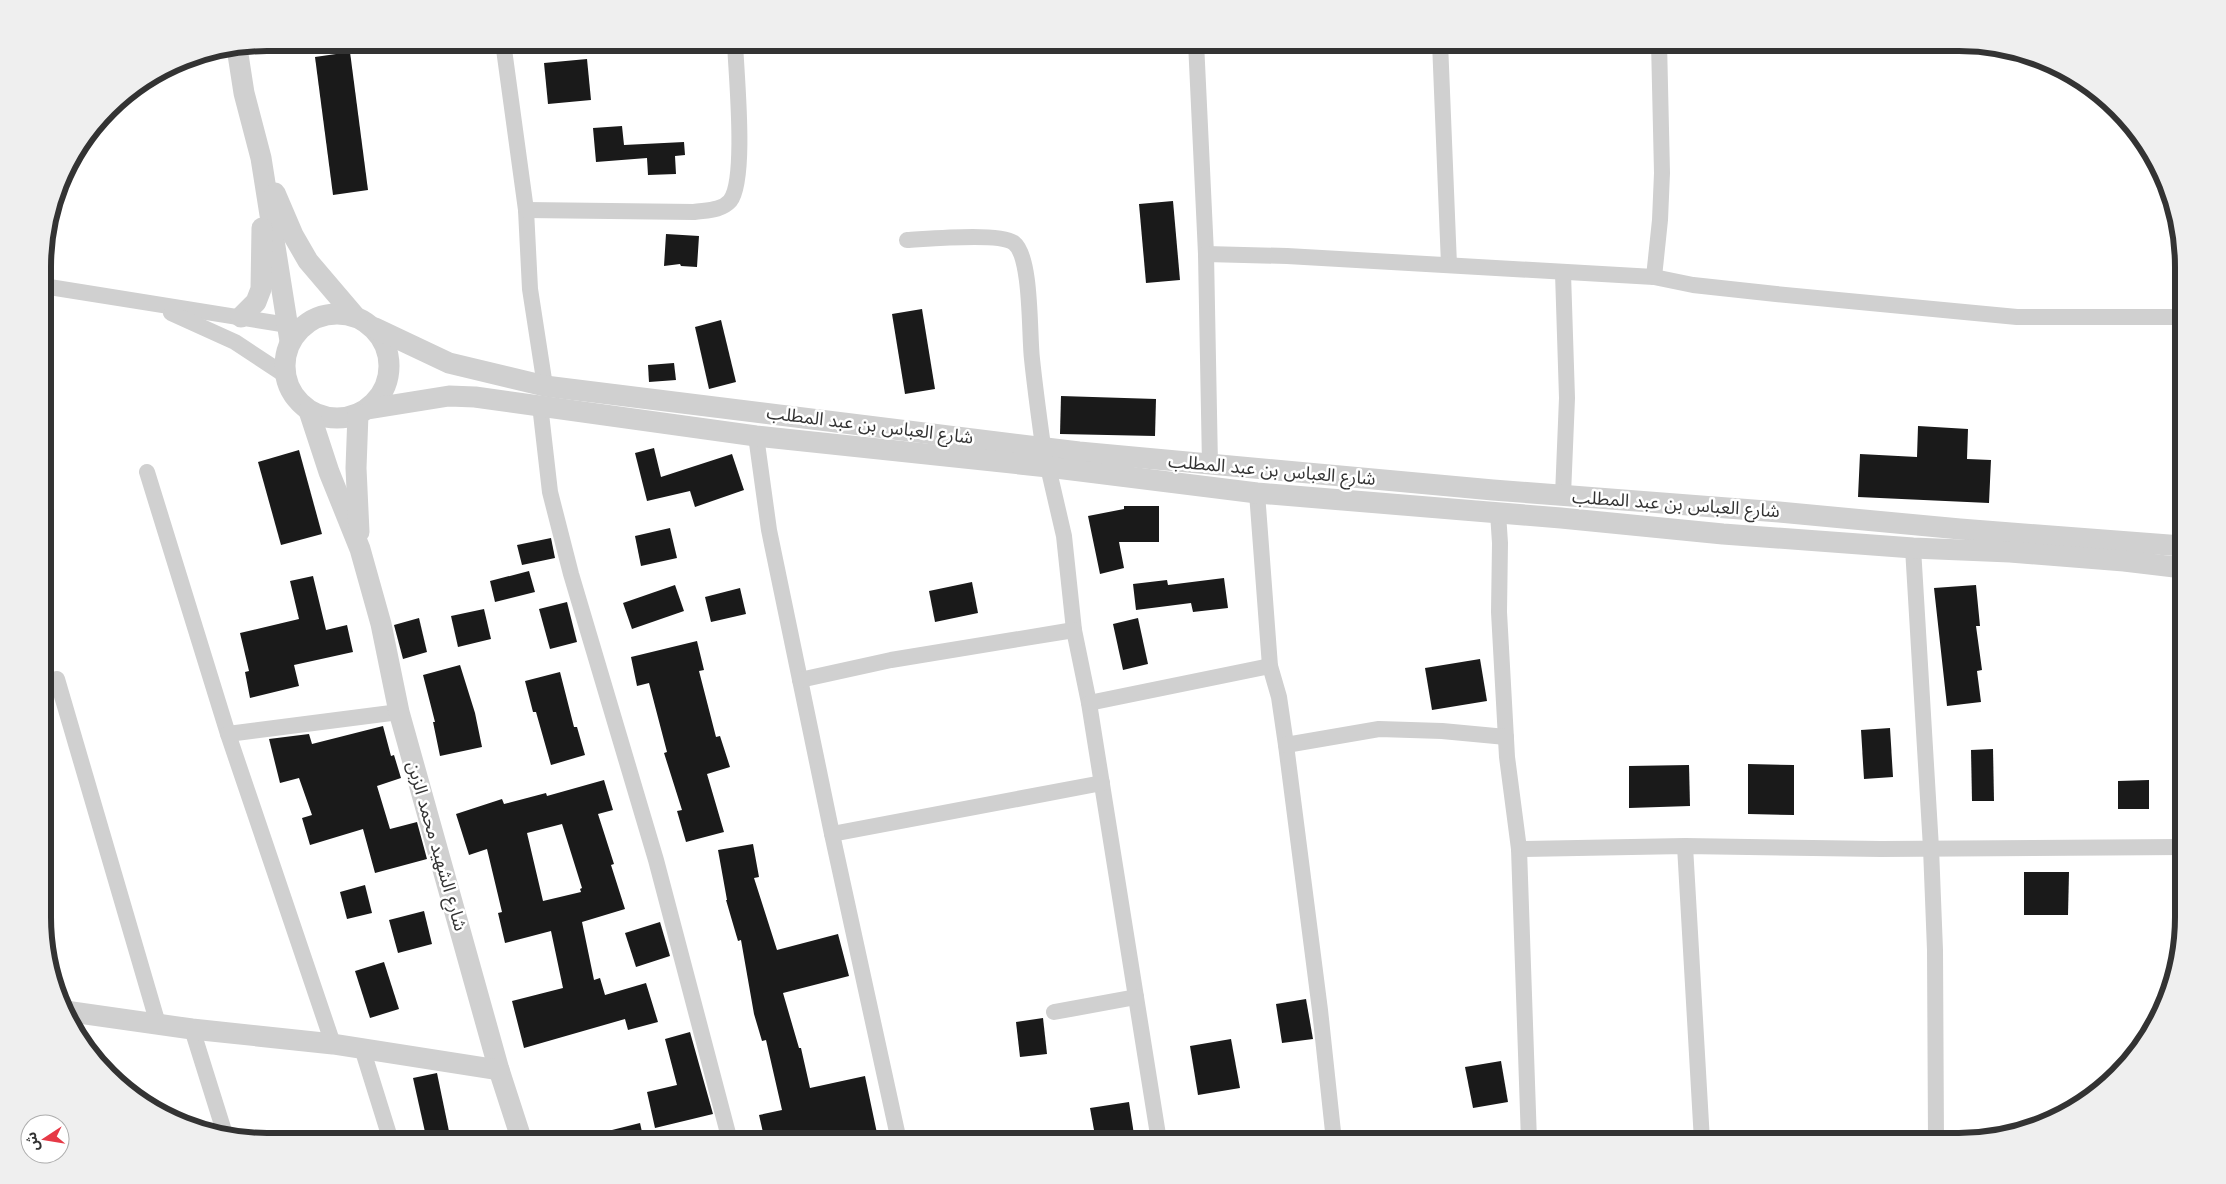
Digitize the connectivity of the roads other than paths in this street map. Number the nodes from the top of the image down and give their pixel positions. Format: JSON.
{"nodes":[{"id":1,"x":505,"y":51,"type":"edge"},
{"id":2,"x":735,"y":51,"type":"edge"},
{"id":3,"x":1196,"y":51,"type":"edge"},
{"id":4,"x":1440,"y":51,"type":"edge"},
{"id":5,"x":1659,"y":51,"type":"edge"},
{"id":6,"x":238,"y":53,"type":"edge"},
{"id":7,"x":261,"y":158,"type":"junction"},
{"id":8,"x":526,"y":210,"type":"junction"},
{"id":9,"x":907,"y":240,"type":"dead end"},
{"id":10,"x":1206,"y":254,"type":"junction"},
{"id":11,"x":1449,"y":265,"type":"junction"},
{"id":12,"x":1563,"y":273,"type":"junction"},
{"id":13,"x":1654,"y":278,"type":"junction"},
{"id":14,"x":51,"y":287,"type":"edge"},
{"id":15,"x":146,"y":302,"type":"junction"},
{"id":16,"x":354,"y":316,"type":"junction"},
{"id":17,"x":241,"y":317,"type":"junction"},
{"id":18,"x":2175,"y":318,"type":"edge"},
{"id":19,"x":374,"y":328,"type":"junction"},
{"id":20,"x":293,"y":331,"type":"junction"},
{"id":21,"x":285,"y":375,"type":"junction"},
{"id":22,"x":542,"y":396,"type":"junction"},
{"id":23,"x":309,"y":411,"type":"junction"},
{"id":24,"x":363,"y":412,"type":"junction"},
{"id":25,"x":756,"y":436,"type":"junction"},
{"id":26,"x":1043,"y":446,"type":"junction"},
{"id":27,"x":1210,"y":465,"type":"junction"},
{"id":28,"x":1048,"y":467,"type":"junction"},
{"id":29,"x":147,"y":472,"type":"dead end"},
{"id":30,"x":1257,"y":493,"type":"junction"},
{"id":31,"x":1563,"y":495,"type":"junction"},
{"id":32,"x":1498,"y":513,"type":"junction"},
{"id":33,"x":2175,"y":545,"type":"edge"},
{"id":34,"x":1913,"y":548,"type":"junction"},
{"id":35,"x":360,"y":550,"type":"junction"},
{"id":36,"x":2175,"y":567,"type":"edge"},
{"id":37,"x":1074,"y":630,"type":"junction"},
{"id":38,"x":1270,"y":666,"type":"junction"},
{"id":39,"x":58,"y":679,"type":"dead end"},
{"id":40,"x":800,"y":680,"type":"junction"},
{"id":41,"x":1089,"y":703,"type":"junction"},
{"id":42,"x":399,"y":712,"type":"junction"},
{"id":43,"x":228,"y":734,"type":"junction"},
{"id":44,"x":1506,"y":737,"type":"junction"},
{"id":45,"x":1286,"y":745,"type":"junction"},
{"id":46,"x":1102,"y":783,"type":"junction"},
{"id":47,"x":832,"y":834,"type":"junction"},
{"id":48,"x":1685,"y":846,"type":"junction"},
{"id":49,"x":2175,"y":847,"type":"edge"},
{"id":50,"x":1931,"y":848,"type":"junction"},
{"id":51,"x":1519,"y":849,"type":"junction"},
{"id":52,"x":1136,"y":997,"type":"junction"},
{"id":53,"x":74,"y":1012,"type":"edge"},
{"id":54,"x":1054,"y":1012,"type":"dead end"},
{"id":55,"x":158,"y":1024,"type":"junction"},
{"id":56,"x":192,"y":1029,"type":"junction"},
{"id":57,"x":333,"y":1044,"type":"junction"},
{"id":58,"x":362,"y":1048,"type":"junction"},
{"id":59,"x":499,"y":1070,"type":"junction"},
{"id":60,"x":223,"y":1128,"type":"edge"},
{"id":61,"x":388,"y":1133,"type":"edge"},
{"id":62,"x":519,"y":1133,"type":"edge"},
{"id":63,"x":728,"y":1133,"type":"edge"},
{"id":64,"x":897,"y":1133,"type":"edge"},
{"id":65,"x":1158,"y":1133,"type":"edge"},
{"id":66,"x":1333,"y":1133,"type":"edge"},
{"id":67,"x":1529,"y":1133,"type":"edge"},
{"id":68,"x":1702,"y":1133,"type":"edge"},
{"id":69,"x":1936,"y":1133,"type":"edge"}],
"edges":[{"from":1,"to":8,"type":"street"},
{"from":2,"to":8,"type":"street"},
{"from":3,"to":10,"type":"street"},
{"from":4,"to":11,"type":"street"},
{"from":5,"to":13,"type":"street"},
{"from":6,"to":7,"type":"street"},
{"from":7,"to":16,"type":"street"},
{"from":7,"to":17,"type":"street"},
{"from":7,"to":20,"type":"street"},
{"from":8,"to":22,"type":"street"},
{"from":9,"to":26,"type":"street"},
{"from":10,"to":11,"type":"street"},
{"from":10,"to":27,"type":"street"},
{"from":11,"to":12,"type":"street"},
{"from":12,"to":13,"type":"street"},
{"from":12,"to":31,"type":"street"},
{"from":13,"to":18,"type":"street"},
{"from":14,"to":15,"type":"street"},
{"from":15,"to":17,"type":"street"},
{"from":15,"to":21,"type":"street"},
{"from":16,"to":19,"type":"street"},
{"from":16,"to":20,"type":"street"},
{"from":17,"to":20,"type":"street"},
{"from":19,"to":22,"type":"street","name":"شارع العباس بن عبد المطلب"},
{"from":19,"to":24,"type":"street"},
{"from":20,"to":21,"type":"street"},
{"from":21,"to":23,"type":"street"},
{"from":22,"to":24,"type":"street","name":"شارع العباس بن عبد المطلب"},
{"from":22,"to":25,"type":"street","name":"شارع العباس بن عبد المطلب"},
{"from":22,"to":26,"type":"street","name":"شارع العباس بن عبد المطلب"},
{"from":22,"to":63,"type":"street"},
{"from":23,"to":24,"type":"street"},
{"from":23,"to":35,"type":"street","name":"شارع الشهيد محمد الزبن"},
{"from":24,"to":35,"type":"street","name":"شارع الشهيد محمد الزبن"},
{"from":25,"to":28,"type":"street","name":"شارع العباس بن عبد المطلب"},
{"from":25,"to":40,"type":"street"},
{"from":26,"to":27,"type":"street","name":"شارع العباس بن عبد المطلب"},
{"from":27,"to":31,"type":"street","name":"شارع العباس بن عبد المطلب"},
{"from":28,"to":30,"type":"street","name":"شارع العباس بن عبد المطلب"},
{"from":28,"to":37,"type":"street"},
{"from":29,"to":43,"type":"street"},
{"from":30,"to":32,"type":"street","name":"شارع العباس بن عبد المطلب"},
{"from":30,"to":38,"type":"street"},
{"from":31,"to":33,"type":"street","name":"شارع العباس بن عبد المطلب"},
{"from":32,"to":34,"type":"street","name":"شارع العباس بن عبد المطلب"},
{"from":32,"to":44,"type":"street"},
{"from":34,"to":36,"type":"street","name":"شارع العباس بن عبد المطلب"},
{"from":34,"to":50,"type":"street"},
{"from":35,"to":42,"type":"street","name":"شارع الشهيد محمد الزبن"},
{"from":37,"to":40,"type":"street"},
{"from":37,"to":41,"type":"street"},
{"from":38,"to":41,"type":"street"},
{"from":38,"to":45,"type":"street"},
{"from":39,"to":55,"type":"street"},
{"from":40,"to":47,"type":"street"},
{"from":41,"to":46,"type":"street"},
{"from":42,"to":43,"type":"street"},
{"from":42,"to":59,"type":"street","name":"شارع الشهيد محمد الزبن"},
{"from":43,"to":57,"type":"street"},
{"from":44,"to":45,"type":"street"},
{"from":44,"to":51,"type":"street"},
{"from":45,"to":66,"type":"street"},
{"from":46,"to":47,"type":"street"},
{"from":46,"to":52,"type":"street"},
{"from":47,"to":64,"type":"street"},
{"from":48,"to":50,"type":"street"},
{"from":48,"to":51,"type":"street"},
{"from":48,"to":68,"type":"street"},
{"from":49,"to":50,"type":"street"},
{"from":50,"to":69,"type":"street"},
{"from":51,"to":67,"type":"street"},
{"from":52,"to":54,"type":"street"},
{"from":52,"to":65,"type":"street"},
{"from":53,"to":55,"type":"street"},
{"from":55,"to":56,"type":"street"},
{"from":56,"to":57,"type":"street"},
{"from":56,"to":60,"type":"street"},
{"from":57,"to":58,"type":"street"},
{"from":58,"to":59,"type":"street"},
{"from":58,"to":61,"type":"street"},
{"from":59,"to":62,"type":"street","name":"شارع الشهيد محمد الزبن"}]}
